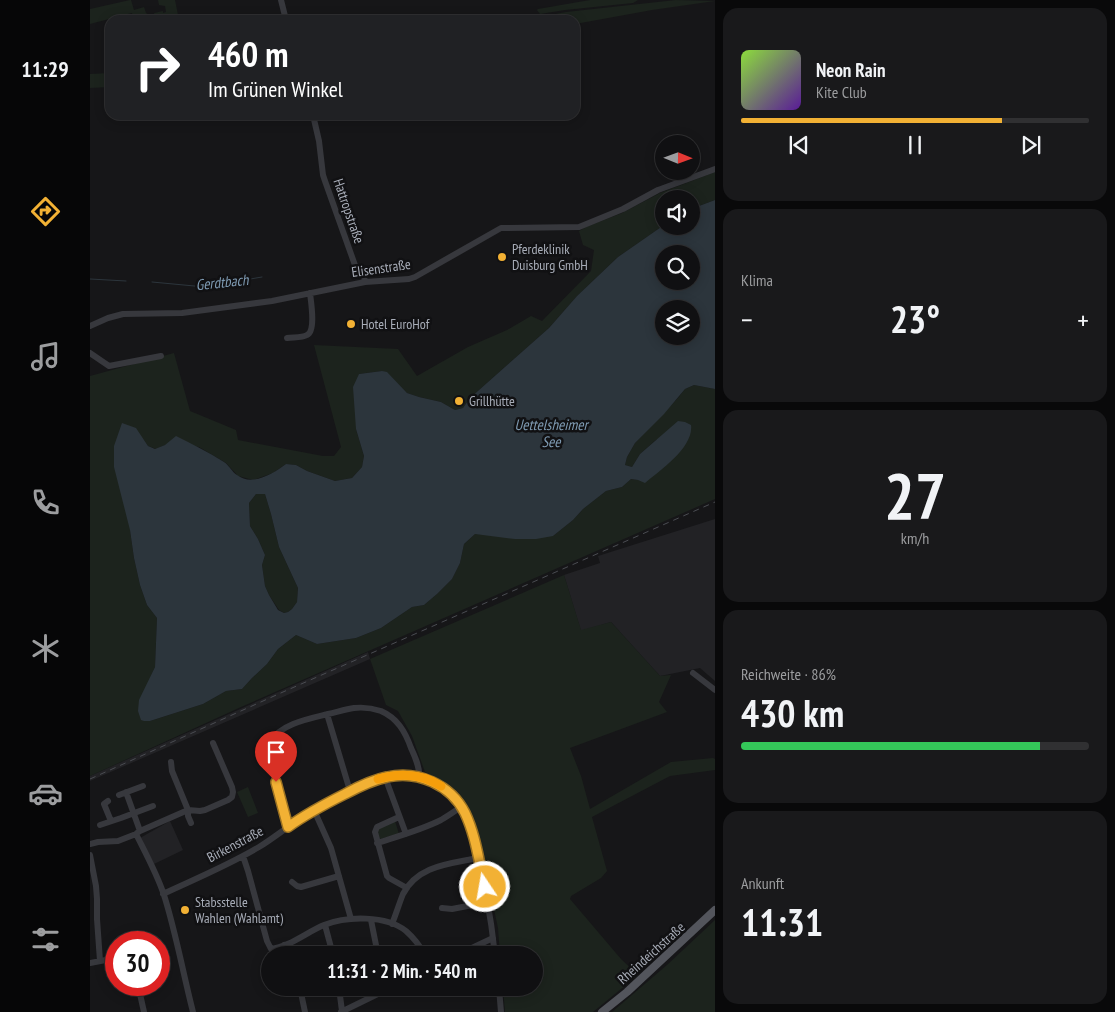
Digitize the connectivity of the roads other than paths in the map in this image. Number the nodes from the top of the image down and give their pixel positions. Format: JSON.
{"nodes":[{"id":1,"x":281,"y":0,"type":"edge"},
{"id":2,"x":285,"y":15,"type":"edge"},
{"id":3,"x":314,"y":120,"type":"edge"},
{"id":4,"x":715,"y":169,"type":"edge"},
{"id":5,"x":365,"y":282,"type":"junction"},
{"id":6,"x":310,"y":293,"type":"junction"},
{"id":7,"x":90,"y":326,"type":"edge"},
{"id":8,"x":287,"y":338,"type":"dead end"},
{"id":9,"x":90,"y":353,"type":"edge"},
{"id":10,"x":161,"y":356,"type":"dead end"},
{"id":11,"x":693,"y":673,"type":"dead end"},
{"id":12,"x":715,"y":690,"type":"edge"},
{"id":13,"x":327,"y":714,"type":"junction"},
{"id":14,"x":213,"y":743,"type":"dead end"},
{"id":15,"x":171,"y":762,"type":"dead end"},
{"id":16,"x":385,"y":777,"type":"junction"},
{"id":17,"x":419,"y":777,"type":"junction"},
{"id":18,"x":143,"y":786,"type":"dead end"},
{"id":19,"x":350,"y":791,"type":"junction"},
{"id":20,"x":126,"y":792,"type":"junction"},
{"id":21,"x":119,"y":795,"type":"dead end"},
{"id":22,"x":108,"y":801,"type":"dead end"},
{"id":23,"x":153,"y":806,"type":"dead end"},
{"id":24,"x":461,"y":807,"type":"junction"},
{"id":25,"x":188,"y":810,"type":"junction"},
{"id":26,"x":314,"y":810,"type":"junction"},
{"id":27,"x":133,"y":814,"type":"junction"},
{"id":28,"x":399,"y":817,"type":"junction"},
{"id":29,"x":112,"y":821,"type":"junction"},
{"id":30,"x":191,"y":823,"type":"dead end"},
{"id":31,"x":100,"y":825,"type":"dead end"},
{"id":32,"x":288,"y":827,"type":"junction"},
{"id":33,"x":138,"y":833,"type":"junction"},
{"id":34,"x":406,"y":834,"type":"junction"},
{"id":35,"x":377,"y":843,"type":"junction"},
{"id":36,"x":90,"y":844,"type":"edge"},
{"id":37,"x":90,"y":855,"type":"edge"},
{"id":38,"x":243,"y":856,"type":"junction"},
{"id":39,"x":478,"y":858,"type":"junction"},
{"id":40,"x":339,"y":876,"type":"junction"},
{"id":41,"x":292,"y":882,"type":"dead end"},
{"id":42,"x":407,"y":888,"type":"junction"},
{"id":43,"x":163,"y":894,"type":"junction"},
{"id":44,"x":488,"y":902,"type":"junction"},
{"id":45,"x":442,"y":908,"type":"dead end"},
{"id":46,"x":715,"y":910,"type":"edge"},
{"id":47,"x":351,"y":919,"type":"junction"},
{"id":48,"x":371,"y":920,"type":"junction"},
{"id":49,"x":392,"y":924,"type":"junction"},
{"id":50,"x":325,"y":925,"type":"junction"},
{"id":51,"x":493,"y":938,"type":"junction"},
{"id":52,"x":284,"y":945,"type":"joint"},
{"id":53,"x":330,"y":946,"type":"edge"},
{"id":54,"x":376,"y":946,"type":"edge"},
{"id":55,"x":419,"y":946,"type":"edge"},
{"id":56,"x":476,"y":946,"type":"edge"},
{"id":57,"x":494,"y":946,"type":"edge"},
{"id":58,"x":105,"y":961,"type":"edge"},
{"id":59,"x":100,"y":962,"type":"junction"},
{"id":60,"x":90,"y":963,"type":"edge"},
{"id":61,"x":140,"y":996,"type":"edge"},
{"id":62,"x":302,"y":996,"type":"edge"},
{"id":63,"x":340,"y":996,"type":"edge"},
{"id":64,"x":374,"y":996,"type":"edge"},
{"id":65,"x":500,"y":996,"type":"edge"},
{"id":66,"x":144,"y":1012,"type":"edge"},
{"id":67,"x":193,"y":1012,"type":"edge"},
{"id":68,"x":305,"y":1012,"type":"edge"},
{"id":69,"x":342,"y":1012,"type":"edge"},
{"id":70,"x":501,"y":1012,"type":"edge"},
{"id":71,"x":602,"y":1012,"type":"edge"}],
"edges":[{"from":1,"to":2,"type":"street"},
{"from":3,"to":5,"type":"street","name":"Hattropstraße"},
{"from":4,"to":5,"type":"street","name":"Elisenstraße"},
{"from":5,"to":6,"type":"street","name":"Elisenstraße"},
{"from":6,"to":7,"type":"street","name":"Elisenstraße"},
{"from":6,"to":8,"type":"street"},
{"from":9,"to":10,"type":"street"},
{"from":11,"to":12,"type":"street"},
{"from":13,"to":17,"type":"street"},
{"from":13,"to":19,"type":"street"},
{"from":13,"to":32,"type":"street"},
{"from":14,"to":25,"type":"street"},
{"from":15,"to":25,"type":"street"},
{"from":16,"to":17,"type":"street","name":"Birkenstraße"},
{"from":16,"to":19,"type":"street","name":"Birkenstraße"},
{"from":16,"to":28,"type":"street"},
{"from":17,"to":24,"type":"street","name":"Birkenstraße"},
{"from":18,"to":20,"type":"street"},
{"from":19,"to":26,"type":"street","name":"Birkenstraße"},
{"from":20,"to":21,"type":"street"},
{"from":20,"to":27,"type":"street"},
{"from":22,"to":29,"type":"street"},
{"from":23,"to":27,"type":"street"},
{"from":24,"to":34,"type":"street"},
{"from":24,"to":39,"type":"street","name":"Birkenstraße"},
{"from":25,"to":30,"type":"street"},
{"from":25,"to":33,"type":"street"},
{"from":26,"to":32,"type":"street","name":"Birkenstraße"},
{"from":26,"to":40,"type":"street"},
{"from":27,"to":29,"type":"street"},
{"from":27,"to":33,"type":"street"},
{"from":28,"to":34,"type":"street"},
{"from":28,"to":35,"type":"street"},
{"from":29,"to":31,"type":"street"},
{"from":32,"to":38,"type":"street","name":"Birkenstraße"},
{"from":33,"to":36,"type":"street"},
{"from":33,"to":43,"type":"street"},
{"from":34,"to":35,"type":"street"},
{"from":35,"to":42,"type":"street"},
{"from":37,"to":59,"type":"street"},
{"from":38,"to":43,"type":"street","name":"Birkenstraße"},
{"from":38,"to":52,"type":"street"},
{"from":39,"to":42,"type":"street"},
{"from":39,"to":44,"type":"street","name":"Birkenstraße"},
{"from":40,"to":41,"type":"street"},
{"from":40,"to":47,"type":"street"},
{"from":42,"to":49,"type":"street"},
{"from":43,"to":67,"type":"street"},
{"from":44,"to":45,"type":"street"},
{"from":44,"to":51,"type":"street","name":"Birkenstraße"},
{"from":46,"to":71,"type":"main road","name":"Rheindeichstraße"},
{"from":47,"to":48,"type":"street"},
{"from":47,"to":50,"type":"street"},
{"from":48,"to":49,"type":"street"},
{"from":48,"to":54,"type":"street"},
{"from":49,"to":55,"type":"street"},
{"from":50,"to":52,"type":"street"},
{"from":50,"to":53,"type":"street"},
{"from":51,"to":56,"type":"street"},
{"from":51,"to":57,"type":"street","name":"Birkenstraße"},
{"from":58,"to":59,"type":"street"},
{"from":59,"to":60,"type":"street"},
{"from":61,"to":66,"type":"street"},
{"from":62,"to":68,"type":"street"},
{"from":63,"to":69,"type":"street"},
{"from":64,"to":69,"type":"street"},
{"from":65,"to":70,"type":"street"}]}
